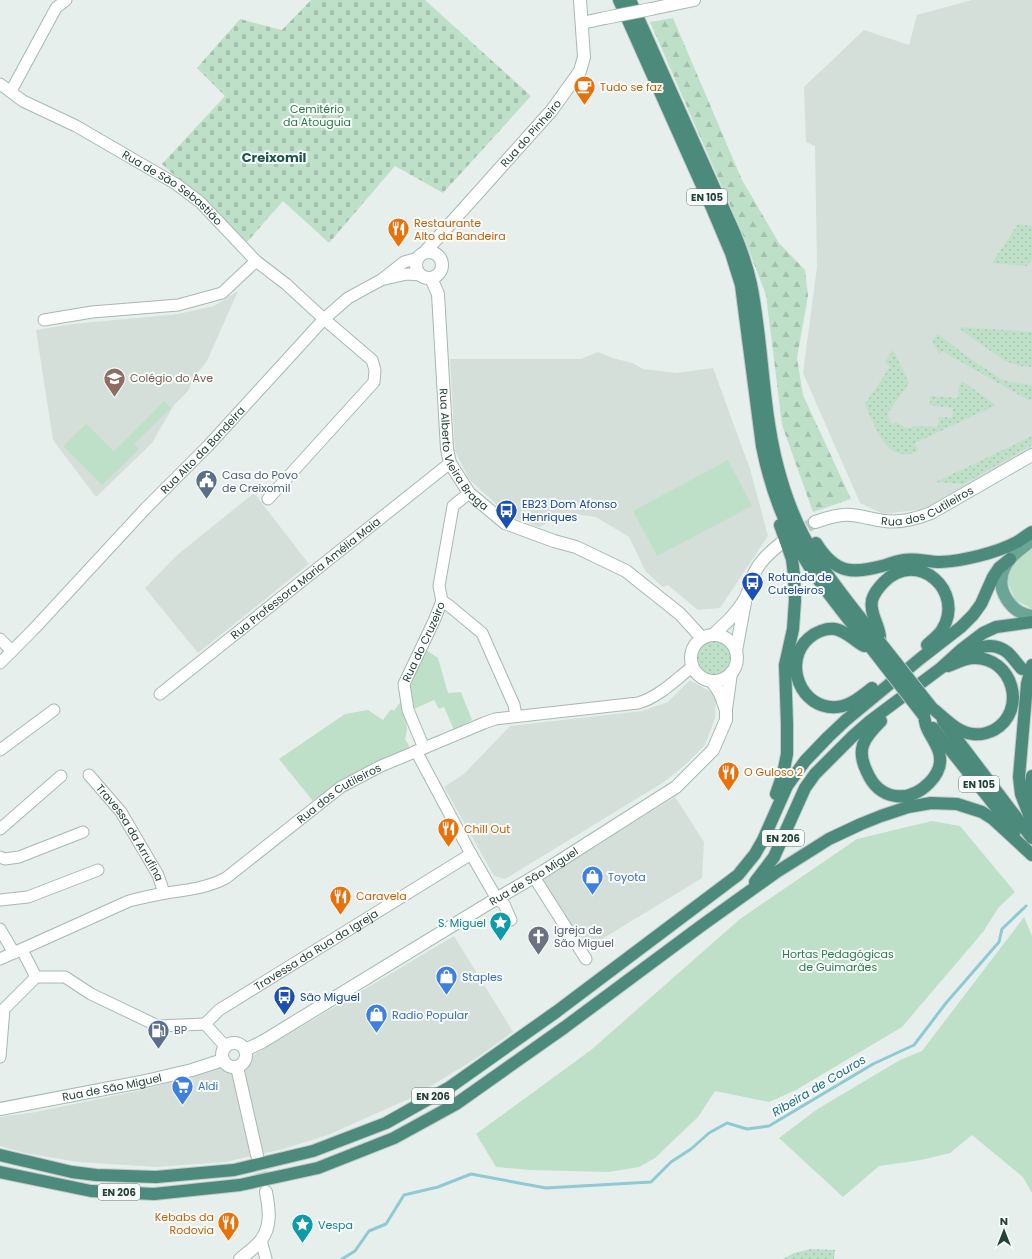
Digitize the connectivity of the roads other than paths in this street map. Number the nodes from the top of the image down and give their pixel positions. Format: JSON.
{"nodes":[{"id":1,"x":66,"y":0,"type":"edge"},
{"id":2,"x":580,"y":0,"type":"edge"},
{"id":3,"x":619,"y":0,"type":"edge"},
{"id":4,"x":630,"y":0,"type":"edge"},
{"id":5,"x":694,"y":0,"type":"edge"},
{"id":6,"x":582,"y":23,"type":"junction"},
{"id":7,"x":0,"y":84,"type":"edge"},
{"id":8,"x":11,"y":91,"type":"junction"},
{"id":9,"x":445,"y":231,"type":"junction"},
{"id":10,"x":422,"y":255,"type":"junction"},
{"id":11,"x":442,"y":260,"type":"junction"},
{"id":12,"x":256,"y":261,"type":"junction"},
{"id":13,"x":426,"y":277,"type":"junction"},
{"id":14,"x":381,"y":280,"type":"junction"},
{"id":15,"x":324,"y":319,"type":"junction"},
{"id":16,"x":44,"y":320,"type":"dead end"},
{"id":17,"x":1032,"y":455,"type":"edge"},
{"id":18,"x":450,"y":463,"type":"junction"},
{"id":19,"x":469,"y":493,"type":"junction"},
{"id":20,"x":268,"y":499,"type":"dead end"},
{"id":21,"x":785,"y":504,"type":"junction"},
{"id":22,"x":815,"y":522,"type":"tunnel mouth"},
{"id":23,"x":1032,"y":532,"type":"edge"},
{"id":24,"x":1032,"y":540,"type":"edge"},
{"id":25,"x":780,"y":544,"type":"tunnel mouth"},
{"id":26,"x":1010,"y":559,"type":"junction"},
{"id":27,"x":746,"y":597,"type":"junction"},
{"id":28,"x":442,"y":601,"type":"junction"},
{"id":29,"x":1032,"y":616,"type":"edge"},
{"id":30,"x":1032,"y":622,"type":"edge"},
{"id":31,"x":714,"y":634,"type":"junction"},
{"id":32,"x":702,"y":638,"type":"junction"},
{"id":33,"x":0,"y":639,"type":"edge"},
{"id":34,"x":876,"y":645,"type":"junction"},
{"id":35,"x":12,"y":651,"type":"junction"},
{"id":36,"x":736,"y":651,"type":"junction"},
{"id":37,"x":921,"y":658,"type":"junction"},
{"id":38,"x":962,"y":660,"type":"junction"},
{"id":39,"x":0,"y":663,"type":"edge"},
{"id":40,"x":692,"y":667,"type":"junction"},
{"id":41,"x":1027,"y":667,"type":"edge"},
{"id":42,"x":941,"y":668,"type":"junction"},
{"id":43,"x":731,"y":673,"type":"junction"},
{"id":44,"x":711,"y":681,"type":"junction"},
{"id":45,"x":884,"y":688,"type":"junction"},
{"id":46,"x":160,"y":694,"type":"dead end"},
{"id":47,"x":894,"y":703,"type":"junction"},
{"id":48,"x":726,"y":709,"type":"junction"},
{"id":49,"x":54,"y":710,"type":"dead end"},
{"id":50,"x":928,"y":712,"type":"junction"},
{"id":51,"x":516,"y":716,"type":"junction"},
{"id":52,"x":0,"y":750,"type":"edge"},
{"id":53,"x":420,"y":750,"type":"junction"},
{"id":54,"x":61,"y":776,"type":"dead end"},
{"id":55,"x":89,"y":776,"type":"dead end"},
{"id":56,"x":1032,"y":776,"type":"edge"},
{"id":57,"x":774,"y":813,"type":"junction"},
{"id":58,"x":1032,"y":813,"type":"edge"},
{"id":59,"x":1032,"y":822,"type":"edge"},
{"id":60,"x":0,"y":829,"type":"edge"},
{"id":61,"x":83,"y":832,"type":"dead end"},
{"id":62,"x":1032,"y":838,"type":"edge"},
{"id":63,"x":471,"y":854,"type":"junction"},
{"id":64,"x":1032,"y":854,"type":"edge"},
{"id":65,"x":0,"y":857,"type":"edge"},
{"id":66,"x":98,"y":870,"type":"dead end"},
{"id":67,"x":534,"y":877,"type":"junction"},
{"id":68,"x":164,"y":893,"type":"junction"},
{"id":69,"x":497,"y":899,"type":"junction"},
{"id":70,"x":0,"y":900,"type":"edge"},
{"id":71,"x":719,"y":912,"type":"junction"},
{"id":72,"x":511,"y":920,"type":"dead end"},
{"id":73,"x":0,"y":930,"type":"edge"},
{"id":74,"x":18,"y":952,"type":"junction"},
{"id":75,"x":0,"y":959,"type":"edge"},
{"id":76,"x":586,"y":959,"type":"dead end"},
{"id":77,"x":36,"y":977,"type":"junction"},
{"id":78,"x":205,"y":1024,"type":"junction"},
{"id":79,"x":226,"y":1046,"type":"junction"},
{"id":80,"x":245,"y":1050,"type":"junction"},
{"id":81,"x":0,"y":1057,"type":"edge"},
{"id":82,"x":223,"y":1060,"type":"junction"},
{"id":83,"x":238,"y":1066,"type":"junction"},
{"id":84,"x":0,"y":1109,"type":"edge"},
{"id":85,"x":0,"y":1155,"type":"edge"},
{"id":86,"x":257,"y":1155,"type":"tunnel mouth"},
{"id":87,"x":0,"y":1172,"type":"edge"},
{"id":88,"x":266,"y":1192,"type":"tunnel mouth"},
{"id":89,"x":261,"y":1240,"type":"junction"},
{"id":90,"x":240,"y":1259,"type":"edge"},
{"id":91,"x":266,"y":1259,"type":"edge"}],
"edges":[{"from":1,"to":8,"type":"street"},
{"from":2,"to":6,"type":"main road","name":"Rua do Pinheiro"},
{"from":3,"to":21,"type":"highway","number":"EN 105"},
{"from":4,"to":21,"type":"highway","number":"EN 105"},
{"from":5,"to":6,"type":"main road","bridge":true},
{"from":6,"to":9,"type":"main road","name":"Rua do Pinheiro"},
{"from":7,"to":8,"type":"street","name":"Rua de São Sebastião"},
{"from":8,"to":12,"type":"street","name":"Rua de São Sebastião"},
{"from":9,"to":10,"type":"main road","name":"Rua do Pinheiro"},
{"from":9,"to":11,"type":"main road"},
{"from":10,"to":11,"type":"main road"},
{"from":10,"to":13,"type":"main road"},
{"from":10,"to":14,"type":"street","name":"Rua Alto da Bandeira"},
{"from":11,"to":13,"type":"main road"},
{"from":12,"to":15,"type":"street","name":"Rua de São Sebastião"},
{"from":12,"to":16,"type":"street"},
{"from":13,"to":14,"type":"street","name":"Rua Alto da Bandeira"},
{"from":13,"to":18,"type":"main road","name":"Rua Alberto Vieira Braga"},
{"from":14,"to":15,"type":"street","name":"Rua Alto da Bandeira"},
{"from":15,"to":20,"type":"street","name":"Rua de São Sebastião"},
{"from":15,"to":35,"type":"street","name":"Rua Alto da Bandeira"},
{"from":17,"to":22,"type":"main road","name":"Rua dos Cutileiros"},
{"from":18,"to":19,"type":"main road","name":"Rua Alberto Vieira Braga"},
{"from":18,"to":46,"type":"street","name":"Rua Professora Maria Amélia Maia"},
{"from":19,"to":28,"type":"street","name":"Rua do Cruzeiro"},
{"from":19,"to":32,"type":"main road","name":"Rua Alberto Vieira Braga"},
{"from":21,"to":23,"type":"highway"},
{"from":21,"to":34,"type":"highway","number":"EN 105"},
{"from":21,"to":57,"type":"highway"},
{"from":24,"to":26,"type":"main road"},
{"from":25,"to":27,"type":"main road"},
{"from":26,"to":29,"type":"main road"},
{"from":26,"to":37,"type":"highway","number":"EN 206"},
{"from":27,"to":31,"type":"main road"},
{"from":27,"to":36,"type":"main road"},
{"from":28,"to":51,"type":"street"},
{"from":28,"to":53,"type":"street","name":"Rua do Cruzeiro"},
{"from":30,"to":42,"type":"highway","number":"EN 206"},
{"from":31,"to":32,"type":"main road"},
{"from":31,"to":36,"type":"main road"},
{"from":32,"to":40,"type":"main road"},
{"from":33,"to":35,"type":"street"},
{"from":34,"to":37,"type":"highway"},
{"from":34,"to":45,"type":"highway"},
{"from":34,"to":50,"type":"highway","number":"EN 105","bridge":true},
{"from":35,"to":39,"type":"street","name":"Rua Alto da Bandeira"},
{"from":36,"to":43,"type":"main road"},
{"from":37,"to":45,"type":"highway","number":"EN 206"},
{"from":38,"to":41,"type":"highway"},
{"from":38,"to":42,"type":"highway"},
{"from":38,"to":50,"type":"highway"},
{"from":40,"to":44,"type":"main road"},
{"from":40,"to":51,"type":"street","name":"Rua dos Cutileiros"},
{"from":41,"to":59,"type":"highway"},
{"from":42,"to":47,"type":"highway","number":"EN 206"},
{"from":43,"to":44,"type":"main road"},
{"from":43,"to":48,"type":"main road","name":"Rua de São Miguel"},
{"from":44,"to":48,"type":"main road"},
{"from":45,"to":57,"type":"highway","number":"EN 206"},
{"from":47,"to":50,"type":"highway"},
{"from":47,"to":71,"type":"highway","number":"EN 206"},
{"from":48,"to":67,"type":"main road","name":"Rua de São Miguel"},
{"from":49,"to":52,"type":"street"},
{"from":50,"to":62,"type":"highway","number":"EN 105"},
{"from":50,"to":64,"type":"highway","number":"EN 105"},
{"from":51,"to":53,"type":"street","name":"Rua dos Cutileiros"},
{"from":53,"to":63,"type":"street","name":"Rua do Cruzeiro"},
{"from":53,"to":68,"type":"street","name":"Rua dos Cutileiros"},
{"from":54,"to":60,"type":"street"},
{"from":55,"to":68,"type":"street","name":"Travessa da Arrufina"},
{"from":56,"to":58,"type":"highway"},
{"from":57,"to":85,"type":"highway","number":"EN 206"},
{"from":61,"to":65,"type":"street"},
{"from":63,"to":69,"type":"street","name":"Rua do Cruzeiro"},
{"from":63,"to":78,"type":"street","name":"Travessa da Rua da Igreja"},
{"from":64,"to":71,"type":"highway"},
{"from":66,"to":70,"type":"street"},
{"from":67,"to":69,"type":"main road","name":"Rua de São Miguel"},
{"from":67,"to":76,"type":"street"},
{"from":68,"to":74,"type":"street","name":"Rua dos Cutileiros"},
{"from":69,"to":72,"type":"street","name":"Rua do Cruzeiro"},
{"from":69,"to":80,"type":"main road","name":"Rua de São Miguel"},
{"from":71,"to":87,"type":"highway","number":"EN 206"},
{"from":73,"to":74,"type":"street"},
{"from":74,"to":75,"type":"street","name":"Rua dos Cutileiros"},
{"from":74,"to":77,"type":"street"},
{"from":77,"to":78,"type":"street"},
{"from":77,"to":81,"type":"street"},
{"from":78,"to":79,"type":"street"},
{"from":79,"to":80,"type":"main road"},
{"from":79,"to":82,"type":"main road"},
{"from":80,"to":83,"type":"main road"},
{"from":82,"to":83,"type":"main road"},
{"from":82,"to":84,"type":"main road","name":"Rua de São Miguel"},
{"from":83,"to":86,"type":"main road"},
{"from":88,"to":89,"type":"main road"},
{"from":89,"to":90,"type":"main road"},
{"from":89,"to":91,"type":"street"}]}
